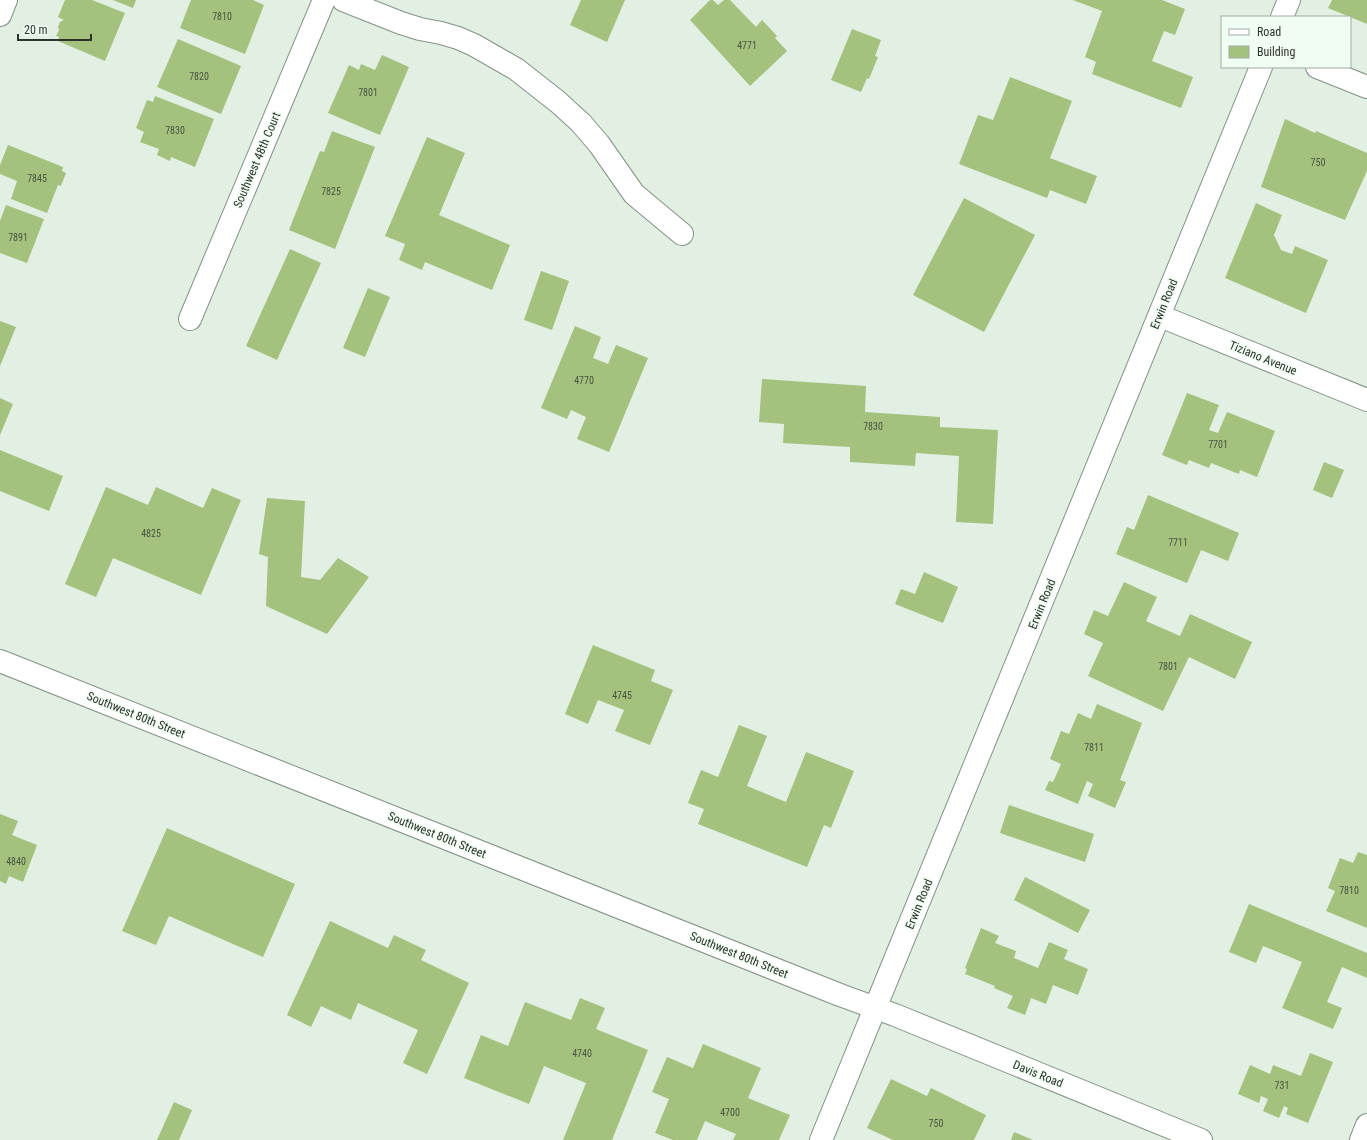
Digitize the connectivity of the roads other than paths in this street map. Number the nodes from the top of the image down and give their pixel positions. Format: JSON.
{"nodes":[{"id":1,"x":6,"y":0,"type":"edge"},
{"id":2,"x":324,"y":0,"type":"edge"},
{"id":3,"x":343,"y":0,"type":"edge"},
{"id":4,"x":1289,"y":0,"type":"edge"},
{"id":5,"x":0,"y":15,"type":"edge"},
{"id":6,"x":1282,"y":16,"type":"edge"},
{"id":7,"x":1261,"y":68,"type":"edge"},
{"id":8,"x":1320,"y":68,"type":"edge"},
{"id":9,"x":1367,"y":87,"type":"edge"},
{"id":10,"x":682,"y":234,"type":"dead end"},
{"id":11,"x":1160,"y":316,"type":"junction"},
{"id":12,"x":190,"y":319,"type":"dead end"},
{"id":13,"x":1367,"y":400,"type":"edge"},
{"id":14,"x":0,"y":661,"type":"edge"},
{"id":15,"x":875,"y":1008,"type":"junction"},
{"id":16,"x":1367,"y":1125,"type":"edge"},
{"id":17,"x":822,"y":1140,"type":"edge"},
{"id":18,"x":1200,"y":1140,"type":"edge"},
{"id":19,"x":1361,"y":1140,"type":"edge"}],
"edges":[{"from":1,"to":5,"type":"street"},
{"from":2,"to":12,"type":"street","name":"Southwest 48th Court"},
{"from":3,"to":10,"type":"street"},
{"from":4,"to":6,"type":"street"},
{"from":7,"to":11,"type":"street","name":"Erwin Road"},
{"from":8,"to":9,"type":"street"},
{"from":11,"to":13,"type":"street","name":"Tiziano Avenue"},
{"from":11,"to":15,"type":"street","name":"Erwin Road"},
{"from":14,"to":15,"type":"street","name":"Southwest 80th Street"},
{"from":15,"to":17,"type":"street","name":"Erwin Road"},
{"from":15,"to":18,"type":"street","name":"Davis Road"},
{"from":16,"to":19,"type":"street"}]}
